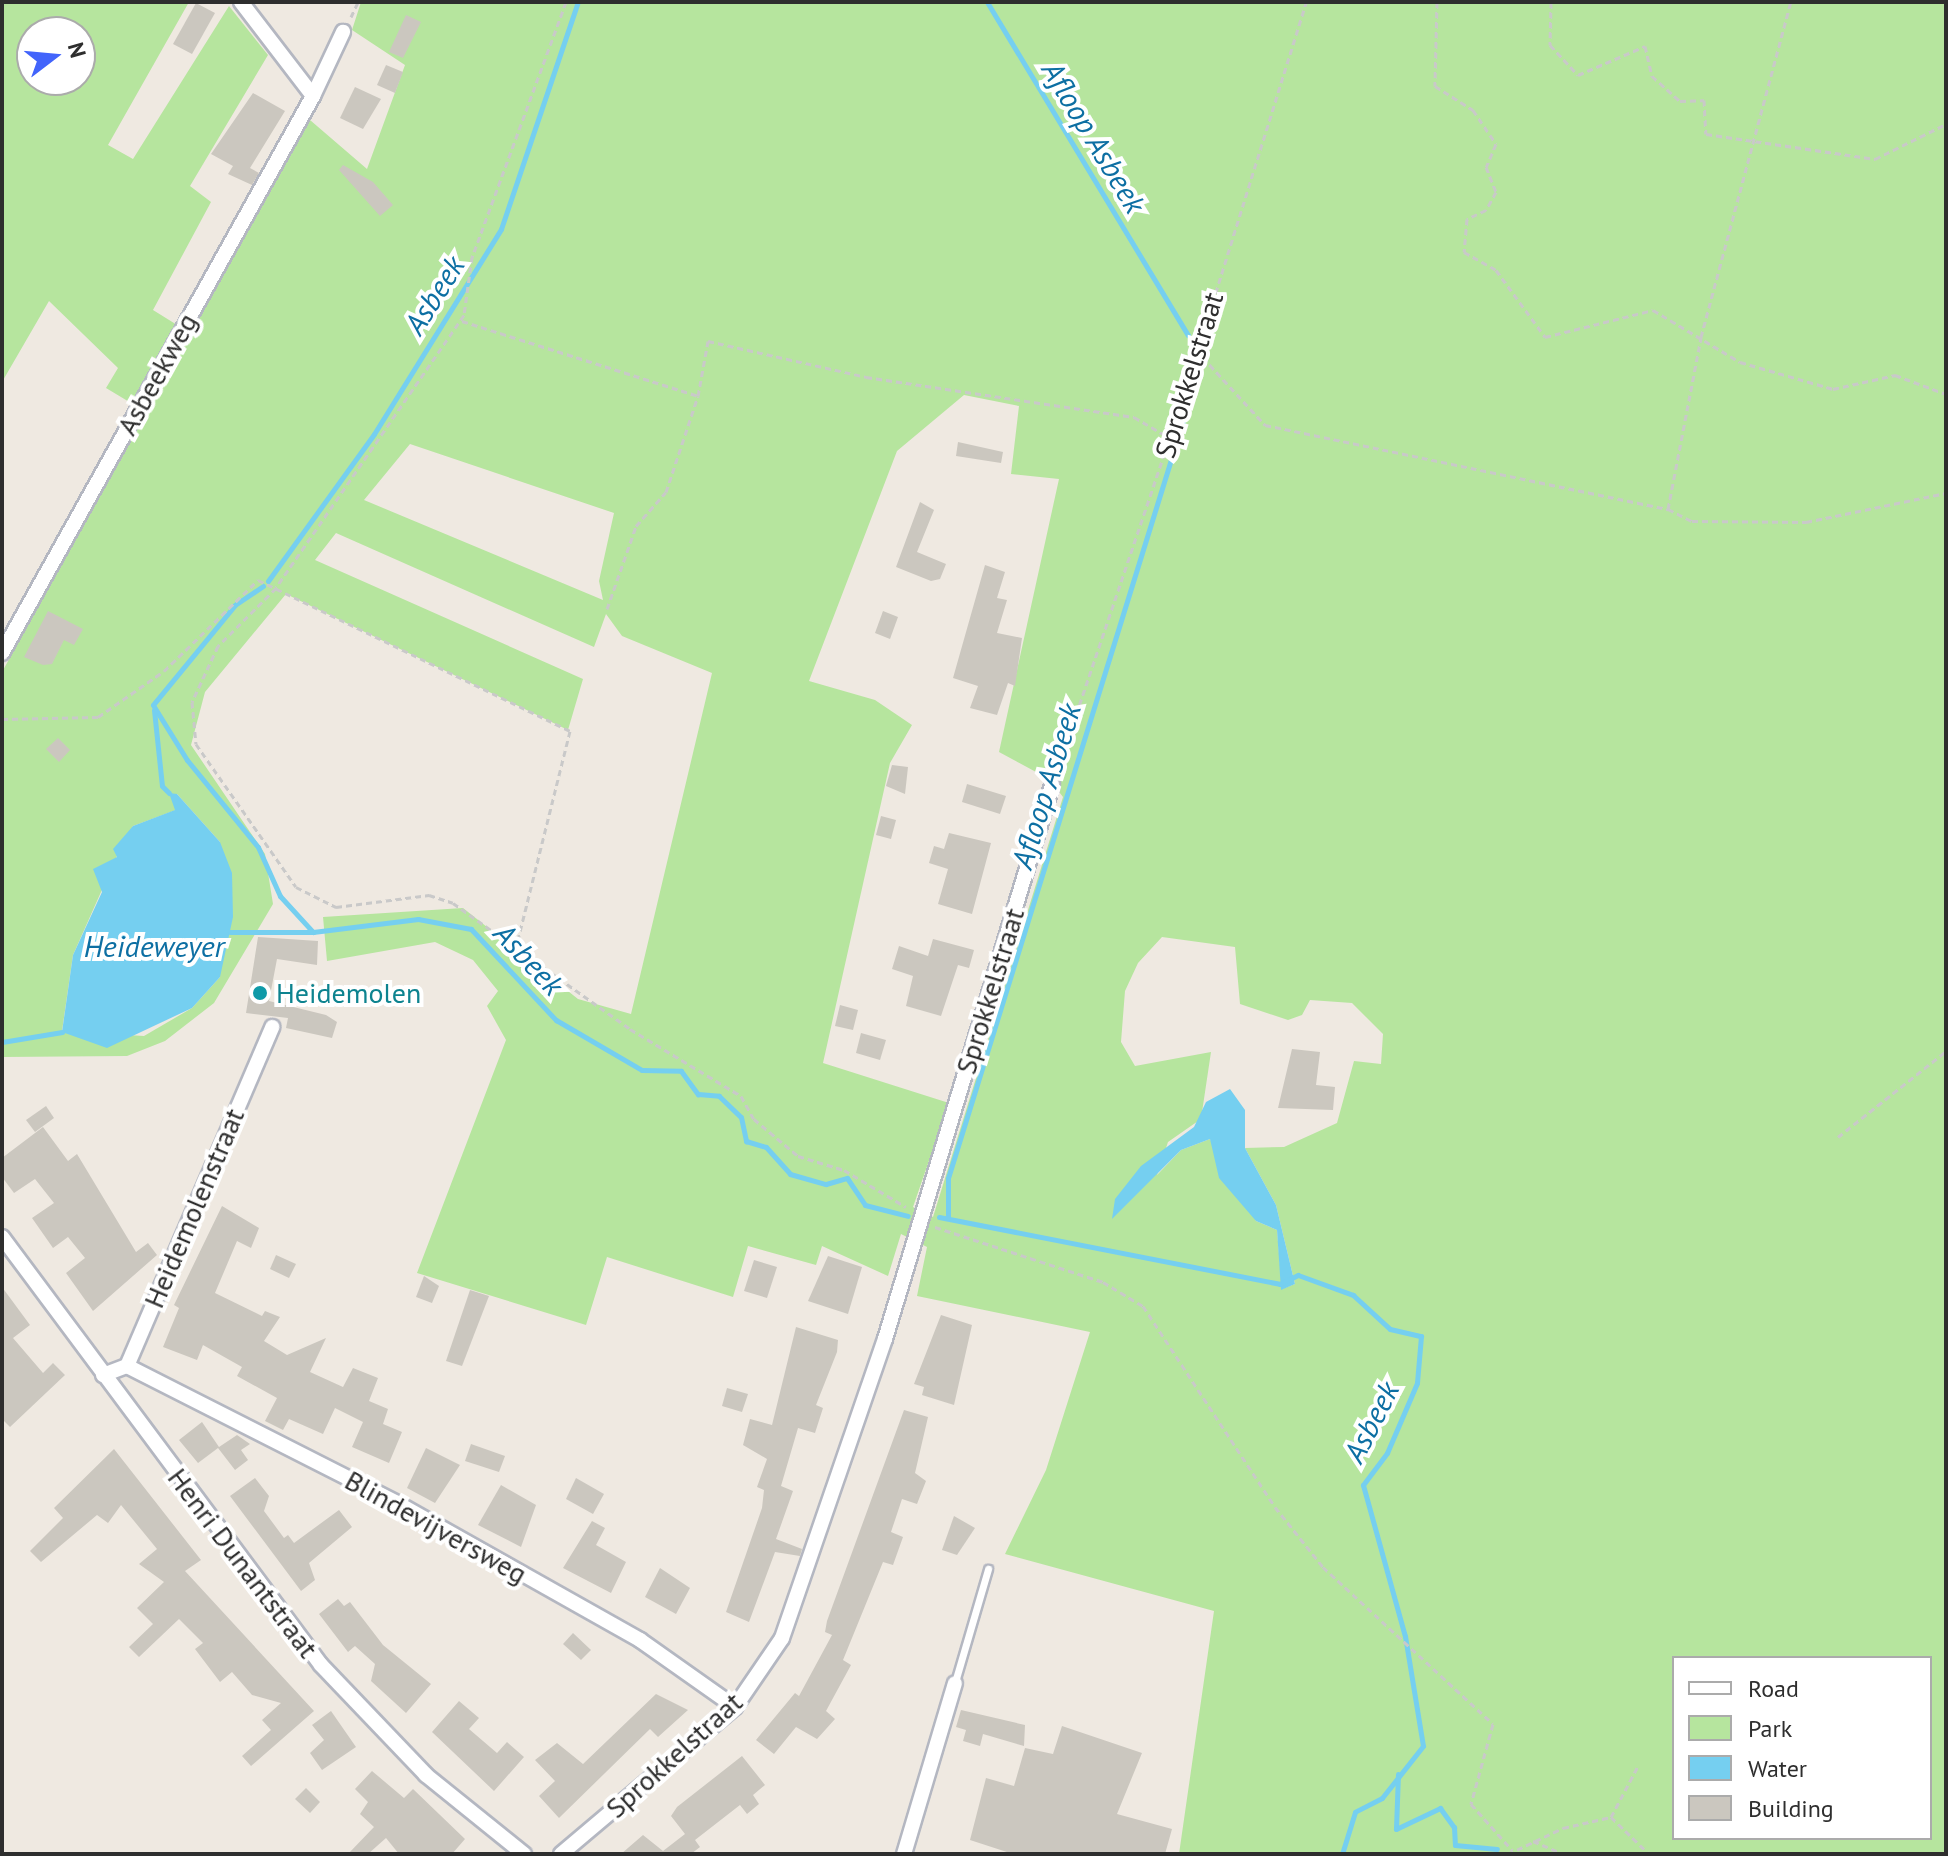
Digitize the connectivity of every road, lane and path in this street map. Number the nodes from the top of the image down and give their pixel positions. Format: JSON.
{"nodes":[{"id":1,"x":241,"y":2,"type":"edge"},
{"id":2,"x":566,"y":2,"type":"edge"},
{"id":3,"x":1306,"y":2,"type":"edge"},
{"id":4,"x":1437,"y":2,"type":"edge"},
{"id":5,"x":1551,"y":2,"type":"edge"},
{"id":6,"x":1791,"y":2,"type":"edge"},
{"id":7,"x":343,"y":32,"type":"dead end"},
{"id":8,"x":313,"y":96,"type":"junction"},
{"id":9,"x":1946,"y":124,"type":"edge"},
{"id":10,"x":1750,"y":140,"type":"junction"},
{"id":11,"x":460,"y":321,"type":"junction"},
{"id":12,"x":1701,"y":337,"type":"junction"},
{"id":13,"x":1196,"y":350,"type":"junction"},
{"id":14,"x":1946,"y":394,"type":"edge"},
{"id":15,"x":698,"y":396,"type":"junction"},
{"id":16,"x":1170,"y":438,"type":"junction"},
{"id":17,"x":1946,"y":493,"type":"edge"},
{"id":18,"x":1668,"y":509,"type":"junction"},
{"id":19,"x":276,"y":588,"type":"junction"},
{"id":20,"x":607,"y":609,"type":"dead end"},
{"id":21,"x":2,"y":653,"type":"edge"},
{"id":22,"x":2,"y":719,"type":"edge"},
{"id":23,"x":1052,"y":785,"type":"joint"},
{"id":24,"x":516,"y":947,"type":"junction"},
{"id":25,"x":272,"y":1027,"type":"dead end"},
{"id":26,"x":1946,"y":1051,"type":"edge"},
{"id":27,"x":1838,"y":1137,"type":"dead end"},
{"id":28,"x":921,"y":1221,"type":"junction"},
{"id":29,"x":2,"y":1237,"type":"edge"},
{"id":30,"x":127,"y":1366,"type":"junction"},
{"id":31,"x":103,"y":1375,"type":"junction"},
{"id":32,"x":988,"y":1569,"type":"dead end"},
{"id":33,"x":955,"y":1683,"type":"joint"},
{"id":34,"x":735,"y":1707,"type":"junction"},
{"id":35,"x":1638,"y":1766,"type":"dead end"},
{"id":36,"x":1611,"y":1817,"type":"junction"},
{"id":37,"x":1533,"y":1841,"type":"junction"},
{"id":38,"x":1510,"y":1852,"type":"edge"},
{"id":39,"x":524,"y":1854,"type":"edge"},
{"id":40,"x":561,"y":1854,"type":"edge"},
{"id":41,"x":904,"y":1854,"type":"edge"},
{"id":42,"x":1564,"y":1854,"type":"edge"},
{"id":43,"x":1649,"y":1854,"type":"edge"}],
"edges":[{"from":1,"to":8,"type":"street"},
{"from":2,"to":11,"type":"path"},
{"from":3,"to":13,"type":"path","name":"Sprokkelstraat"},
{"from":4,"to":12,"type":"path"},
{"from":5,"to":10,"type":"path"},
{"from":6,"to":10,"type":"path"},
{"from":7,"to":8,"type":"street","name":"Asbeekweg"},
{"from":8,"to":21,"type":"street","name":"Asbeekweg"},
{"from":9,"to":10,"type":"path"},
{"from":10,"to":12,"type":"path"},
{"from":11,"to":15,"type":"path"},
{"from":11,"to":19,"type":"path"},
{"from":12,"to":14,"type":"path"},
{"from":12,"to":18,"type":"path"},
{"from":13,"to":16,"type":"path","name":"Sprokkelstraat"},
{"from":13,"to":18,"type":"path"},
{"from":15,"to":16,"type":"path"},
{"from":15,"to":20,"type":"path"},
{"from":16,"to":23,"type":"path","name":"Sprokkelstraat"},
{"from":17,"to":18,"type":"path"},
{"from":19,"to":22,"type":"path"},
{"from":19,"to":24,"type":"path"},
{"from":19,"to":24,"type":"path"},
{"from":23,"to":28,"type":"street","name":"Sprokkelstraat"},
{"from":24,"to":28,"type":"path"},
{"from":25,"to":30,"type":"street","name":"Heidemolenstraat"},
{"from":26,"to":27,"type":"path"},
{"from":28,"to":34,"type":"street","name":"Sprokkelstraat"},
{"from":28,"to":38,"type":"path"},
{"from":29,"to":31,"type":"street","name":"Henri Dunantstraat"},
{"from":30,"to":31,"type":"street"},
{"from":30,"to":34,"type":"street","name":"Blindevijversweg"},
{"from":31,"to":39,"type":"street","name":"Henri Dunantstraat"},
{"from":32,"to":33,"type":"lane"},
{"from":33,"to":41,"type":"street"},
{"from":34,"to":40,"type":"street","name":"Sprokkelstraat"},
{"from":35,"to":36,"type":"path"},
{"from":36,"to":37,"type":"path"},
{"from":36,"to":43,"type":"path"},
{"from":37,"to":38,"type":"path"},
{"from":37,"to":42,"type":"path"}]}
